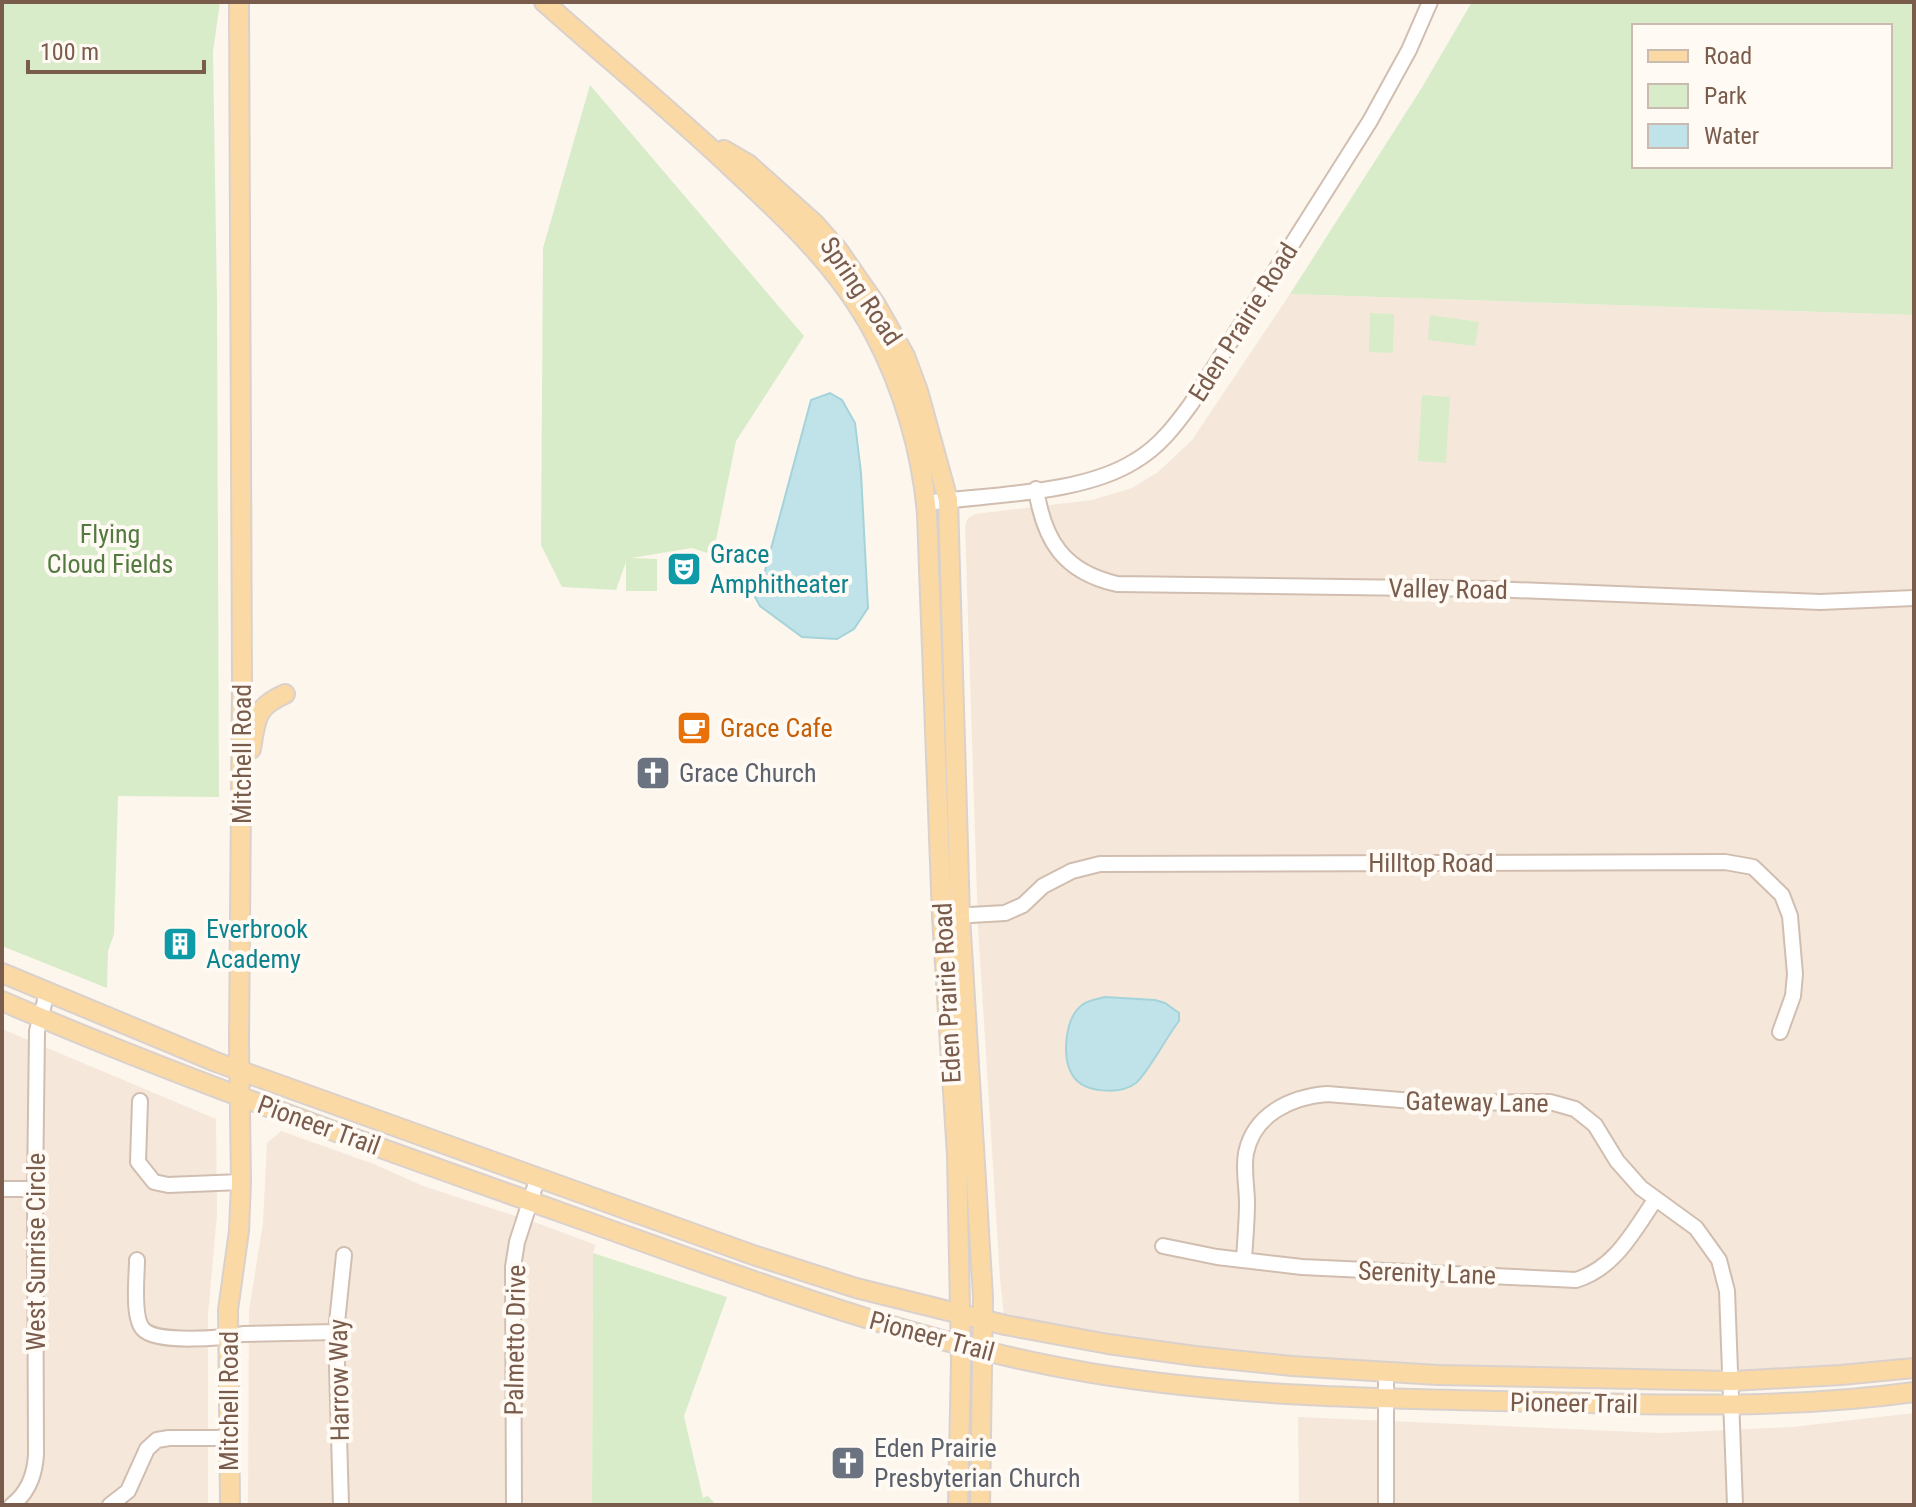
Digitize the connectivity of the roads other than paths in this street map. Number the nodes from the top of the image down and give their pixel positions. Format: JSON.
{"nodes":[{"id":1,"x":239,"y":2,"type":"edge"},
{"id":2,"x":544,"y":2,"type":"edge"},
{"id":3,"x":1430,"y":2,"type":"edge"},
{"id":4,"x":698,"y":134,"type":"junction"},
{"id":5,"x":1036,"y":489,"type":"junction"},
{"id":6,"x":948,"y":500,"type":"junction"},
{"id":7,"x":927,"y":503,"type":"junction"},
{"id":8,"x":1914,"y":598,"type":"edge"},
{"id":9,"x":285,"y":694,"type":"dead end"},
{"id":10,"x":243,"y":791,"type":"junction"},
{"id":11,"x":951,"y":916,"type":"junction"},
{"id":12,"x":2,"y":973,"type":"edge"},
{"id":13,"x":47,"y":993,"type":"junction"},
{"id":14,"x":2,"y":1001,"type":"edge"},
{"id":15,"x":40,"y":1017,"type":"junction"},
{"id":16,"x":1780,"y":1032,"type":"dead end"},
{"id":17,"x":239,"y":1069,"type":"junction"},
{"id":18,"x":241,"y":1097,"type":"junction"},
{"id":19,"x":140,"y":1101,"type":"dead end"},
{"id":20,"x":538,"y":1177,"type":"junction"},
{"id":21,"x":241,"y":1182,"type":"junction"},
{"id":22,"x":2,"y":1189,"type":"edge"},
{"id":23,"x":35,"y":1189,"type":"junction"},
{"id":24,"x":1655,"y":1200,"type":"junction"},
{"id":25,"x":530,"y":1201,"type":"junction"},
{"id":26,"x":1163,"y":1246,"type":"dead end"},
{"id":27,"x":344,"y":1255,"type":"dead end"},
{"id":28,"x":137,"y":1260,"type":"dead end"},
{"id":29,"x":1244,"y":1260,"type":"junction"},
{"id":30,"x":960,"y":1314,"type":"junction"},
{"id":31,"x":984,"y":1320,"type":"junction"},
{"id":32,"x":336,"y":1332,"type":"junction"},
{"id":33,"x":229,"y":1337,"type":"junction"},
{"id":34,"x":960,"y":1345,"type":"junction"},
{"id":35,"x":983,"y":1350,"type":"junction"},
{"id":36,"x":1914,"y":1368,"type":"edge"},
{"id":37,"x":1386,"y":1372,"type":"junction"},
{"id":38,"x":1732,"y":1381,"type":"junction"},
{"id":39,"x":1914,"y":1392,"type":"edge"},
{"id":40,"x":1386,"y":1399,"type":"junction"},
{"id":41,"x":1732,"y":1406,"type":"junction"},
{"id":42,"x":229,"y":1438,"type":"junction"},
{"id":43,"x":12,"y":1505,"type":"edge"},
{"id":44,"x":110,"y":1505,"type":"edge"},
{"id":45,"x":230,"y":1505,"type":"edge"},
{"id":46,"x":341,"y":1505,"type":"edge"},
{"id":47,"x":514,"y":1505,"type":"edge"},
{"id":48,"x":958,"y":1505,"type":"edge"},
{"id":49,"x":980,"y":1505,"type":"edge"},
{"id":50,"x":1386,"y":1505,"type":"edge"},
{"id":51,"x":1735,"y":1505,"type":"edge"}],
"edges":[{"from":1,"to":10,"type":"main road","name":"Mitchell Road"},
{"from":2,"to":4,"type":"main road","name":"Spring Road"},
{"from":3,"to":5,"type":"street","name":"Eden Prairie Road"},
{"from":4,"to":6,"type":"main road","name":"Spring Road"},
{"from":4,"to":7,"type":"main road","name":"Spring Road"},
{"from":5,"to":6,"type":"street","name":"Eden Prairie Road"},
{"from":5,"to":8,"type":"street","name":"Valley Road"},
{"from":6,"to":7,"type":"street","name":"Eden Prairie Road"},
{"from":6,"to":11,"type":"main road","name":"Eden Prairie Road"},
{"from":7,"to":11,"type":"main road","name":"Eden Prairie Road"},
{"from":9,"to":10,"type":"main road"},
{"from":10,"to":17,"type":"main road","name":"Mitchell Road"},
{"from":11,"to":16,"type":"street","name":"Hilltop Road"},
{"from":11,"to":30,"type":"main road","name":"Eden Prairie Road"},
{"from":11,"to":31,"type":"main road","name":"Eden Prairie Road"},
{"from":12,"to":13,"type":"main road","name":"Pioneer Trail"},
{"from":13,"to":15,"type":"street","name":"West Sunrise Circle"},
{"from":13,"to":17,"type":"main road","name":"Pioneer Trail"},
{"from":14,"to":15,"type":"main road","name":"Pioneer Trail"},
{"from":15,"to":18,"type":"main road","name":"Pioneer Trail"},
{"from":15,"to":23,"type":"street","name":"West Sunrise Circle"},
{"from":17,"to":18,"type":"main road","name":"Mitchell Road"},
{"from":17,"to":20,"type":"main road","name":"Pioneer Trail"},
{"from":18,"to":21,"type":"main road","name":"Mitchell Road"},
{"from":18,"to":25,"type":"main road","name":"Pioneer Trail"},
{"from":19,"to":21,"type":"street"},
{"from":20,"to":25,"type":"street","name":"Palmetto Drive"},
{"from":20,"to":30,"type":"main road","name":"Pioneer Trail"},
{"from":21,"to":33,"type":"main road","name":"Mitchell Road"},
{"from":22,"to":23,"type":"street"},
{"from":23,"to":43,"type":"street","name":"West Sunrise Circle"},
{"from":24,"to":29,"type":"street","name":"Serenity Lane"},
{"from":24,"to":29,"type":"street","name":"Gateway Lane"},
{"from":24,"to":38,"type":"street","name":"Gateway Lane"},
{"from":25,"to":34,"type":"main road","name":"Pioneer Trail"},
{"from":25,"to":47,"type":"street","name":"Palmetto Drive"},
{"from":26,"to":29,"type":"street","name":"Serenity Lane"},
{"from":27,"to":32,"type":"street","name":"Harrow Way"},
{"from":28,"to":33,"type":"street"},
{"from":30,"to":31,"type":"main road","name":"Pioneer Trail"},
{"from":30,"to":34,"type":"main road","name":"Eden Prairie Road"},
{"from":31,"to":35,"type":"main road","name":"Eden Prairie Road"},
{"from":31,"to":37,"type":"main road","name":"Pioneer Trail"},
{"from":32,"to":33,"type":"street"},
{"from":32,"to":46,"type":"street","name":"Harrow Way"},
{"from":33,"to":42,"type":"main road","name":"Mitchell Road"},
{"from":34,"to":35,"type":"main road","name":"Pioneer Trail"},
{"from":34,"to":48,"type":"main road","name":"Eden Prairie Road"},
{"from":35,"to":40,"type":"main road","name":"Pioneer Trail"},
{"from":35,"to":49,"type":"main road","name":"Eden Prairie Road"},
{"from":36,"to":38,"type":"main road","name":"Pioneer Trail"},
{"from":37,"to":38,"type":"main road","name":"Pioneer Trail"},
{"from":37,"to":40,"type":"street"},
{"from":38,"to":41,"type":"street","name":"Gateway Lane"},
{"from":39,"to":41,"type":"main road","name":"Pioneer Trail"},
{"from":40,"to":41,"type":"main road","name":"Pioneer Trail"},
{"from":40,"to":50,"type":"street"},
{"from":41,"to":51,"type":"street","name":"Gateway Lane"},
{"from":42,"to":44,"type":"street"},
{"from":42,"to":45,"type":"main road","name":"Mitchell Road"}]}
